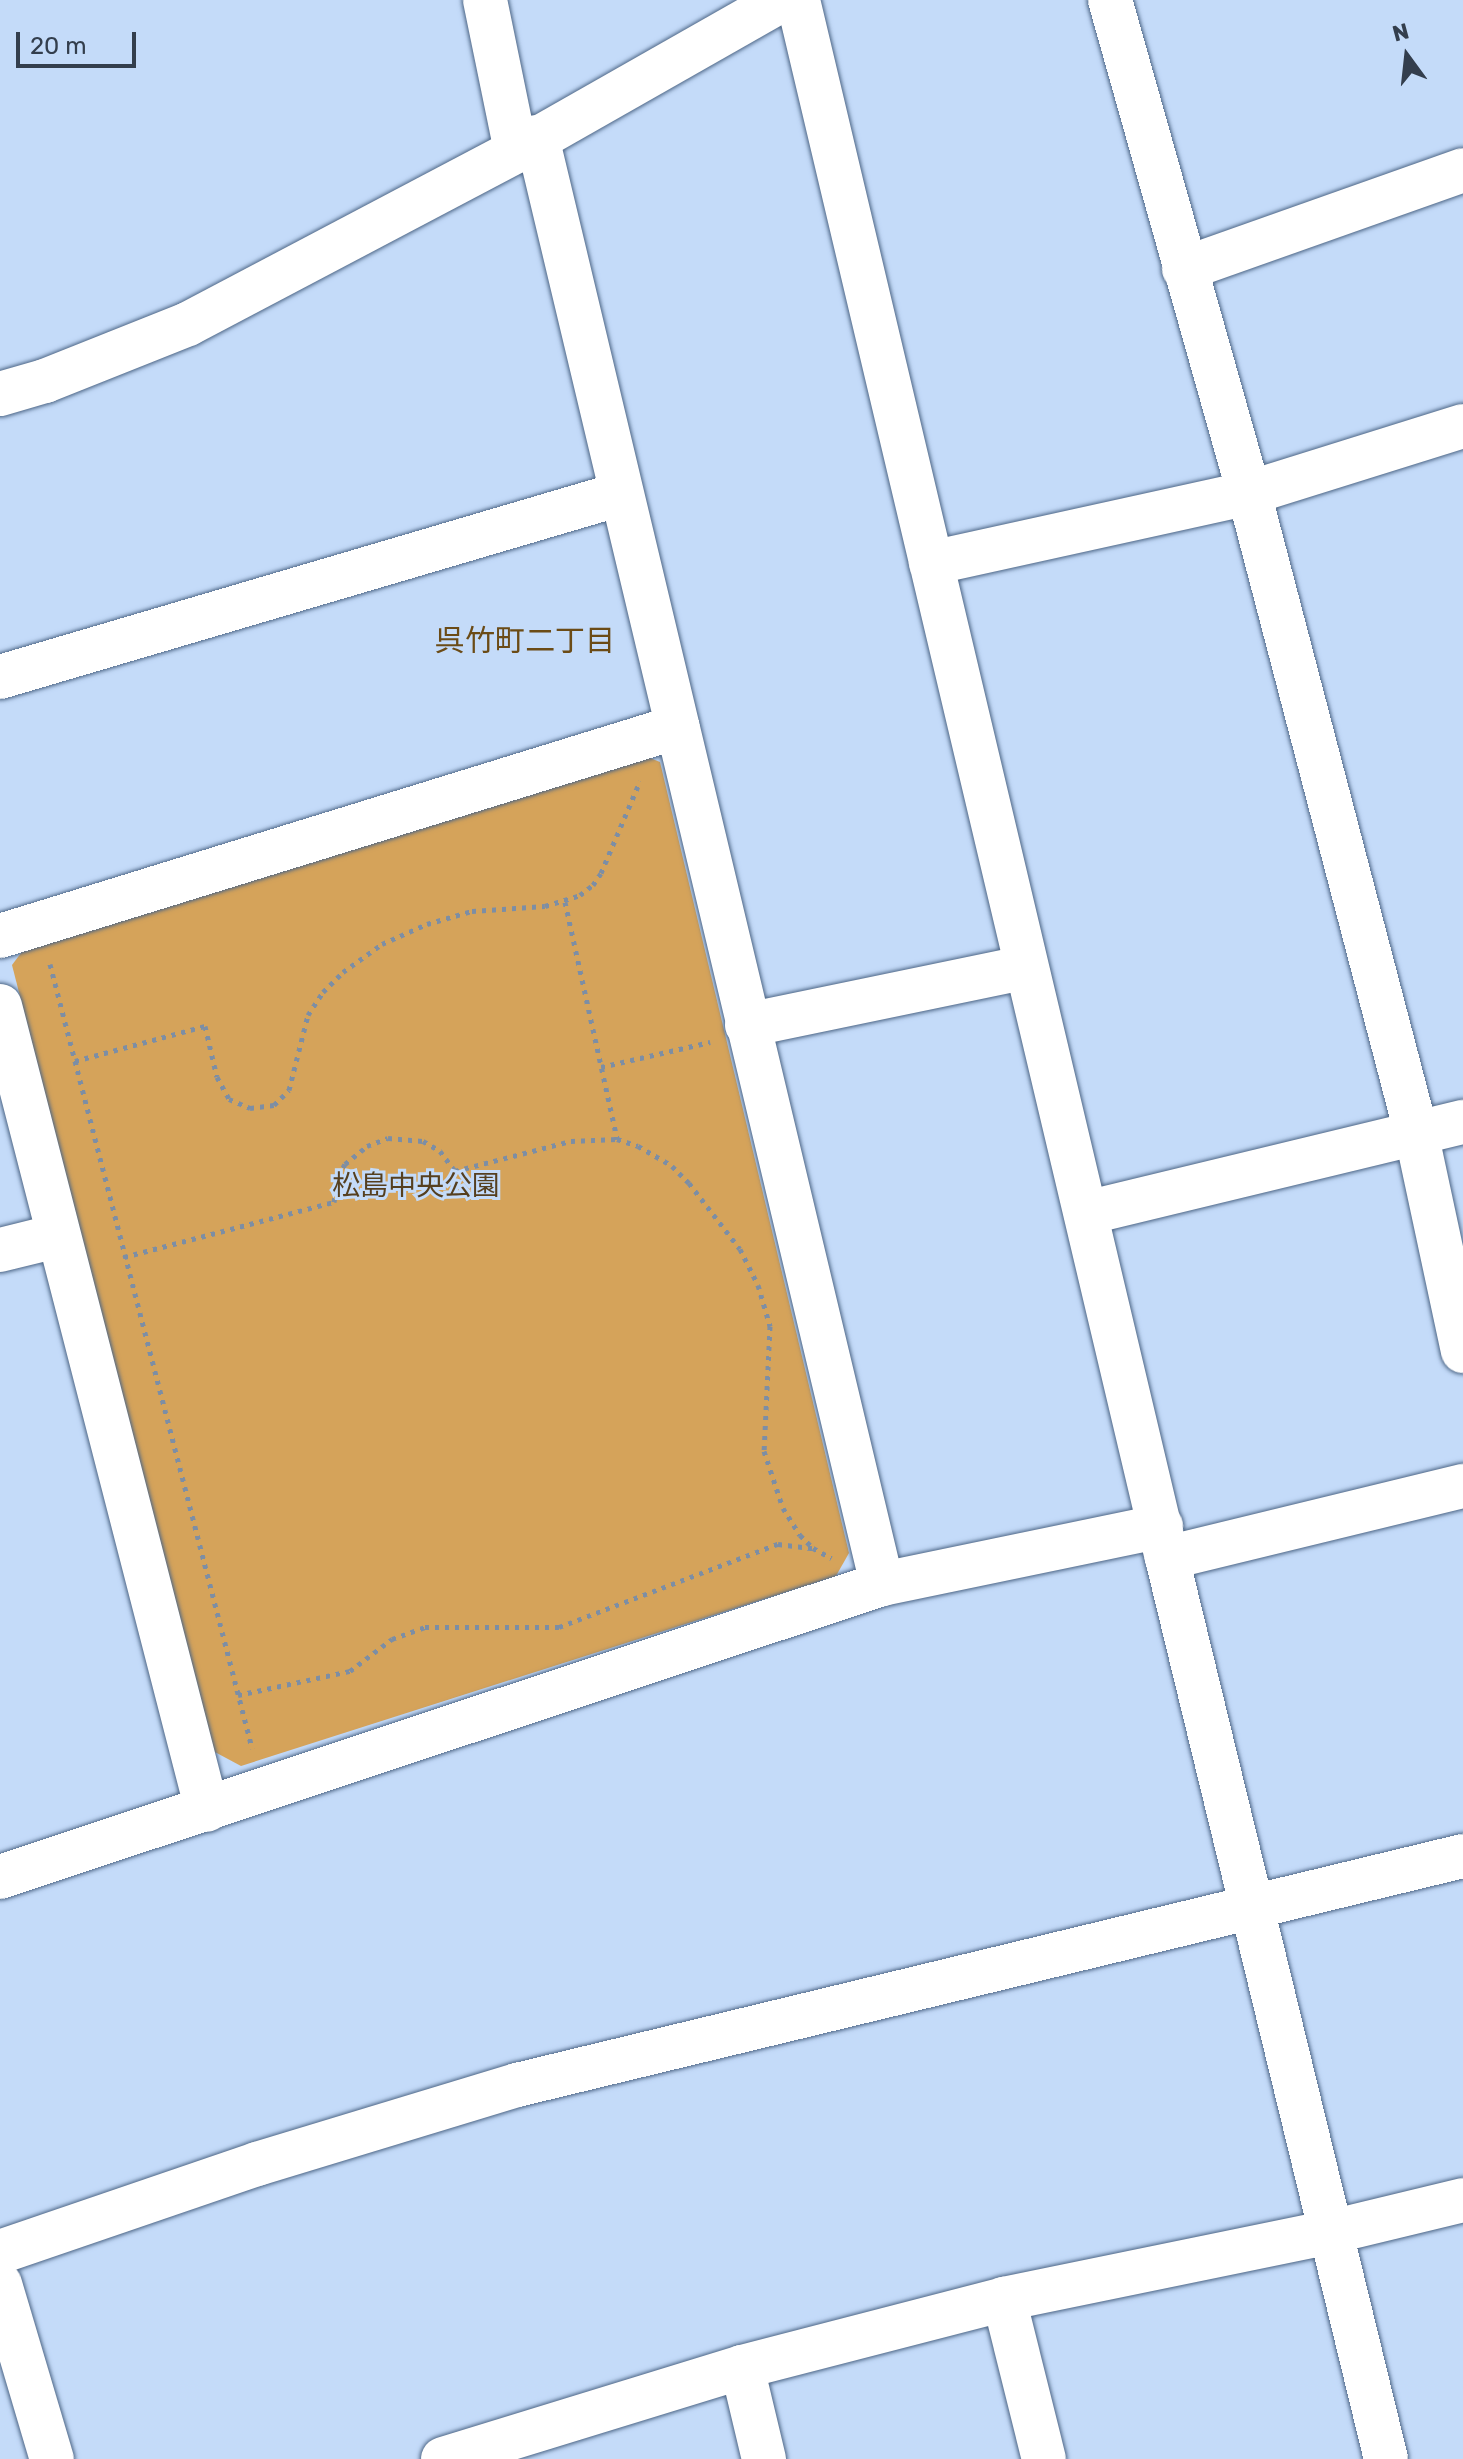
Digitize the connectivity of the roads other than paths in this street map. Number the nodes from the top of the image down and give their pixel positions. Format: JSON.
{"nodes":[{"id":1,"x":485,"y":0,"type":"edge"},
{"id":2,"x":782,"y":0,"type":"edge"},
{"id":3,"x":798,"y":0,"type":"edge"},
{"id":4,"x":1110,"y":0,"type":"edge"},
{"id":5,"x":526,"y":144,"type":"junction"},
{"id":6,"x":1463,"y":170,"type":"edge"},
{"id":7,"x":1184,"y":269,"type":"junction"},
{"id":8,"x":0,"y":394,"type":"edge"},
{"id":9,"x":1463,"y":426,"type":"edge"},
{"id":10,"x":1249,"y":493,"type":"junction"},
{"id":11,"x":620,"y":494,"type":"junction"},
{"id":12,"x":931,"y":563,"type":"junction"},
{"id":13,"x":0,"y":677,"type":"edge"},
{"id":14,"x":677,"y":727,"type":"junction"},
{"id":15,"x":0,"y":936,"type":"edge"},
{"id":16,"x":1026,"y":967,"type":"junction"},
{"id":17,"x":0,"y":1006,"type":"edge"},
{"id":18,"x":730,"y":1033,"type":"junction"},
{"id":19,"x":1463,"y":1122,"type":"edge"},
{"id":20,"x":1416,"y":1132,"type":"junction"},
{"id":21,"x":1086,"y":1213,"type":"junction"},
{"id":22,"x":57,"y":1236,"type":"junction"},
{"id":23,"x":0,"y":1250,"type":"edge"},
{"id":24,"x":1463,"y":1351,"type":"edge"},
{"id":25,"x":1463,"y":1486,"type":"edge"},
{"id":26,"x":1164,"y":1542,"type":"junction"},
{"id":27,"x":882,"y":1584,"type":"junction"},
{"id":28,"x":207,"y":1810,"type":"junction"},
{"id":29,"x":1463,"y":1856,"type":"edge"},
{"id":30,"x":0,"y":1877,"type":"edge"},
{"id":31,"x":1253,"y":1907,"type":"junction"},
{"id":32,"x":1463,"y":2200,"type":"edge"},
{"id":33,"x":1331,"y":2232,"type":"junction"},
{"id":34,"x":0,"y":2252,"type":"edge"},
{"id":35,"x":0,"y":2284,"type":"edge"},
{"id":36,"x":1004,"y":2299,"type":"junction"},
{"id":37,"x":742,"y":2367,"type":"junction"},
{"id":38,"x":52,"y":2459,"type":"edge"},
{"id":39,"x":443,"y":2459,"type":"edge"},
{"id":40,"x":764,"y":2459,"type":"edge"},
{"id":41,"x":1044,"y":2459,"type":"edge"},
{"id":42,"x":1386,"y":2459,"type":"edge"}],
"edges":[{"from":1,"to":5,"type":"street"},
{"from":2,"to":5,"type":"street"},
{"from":3,"to":12,"type":"street"},
{"from":4,"to":7,"type":"street"},
{"from":5,"to":8,"type":"street"},
{"from":5,"to":11,"type":"street"},
{"from":6,"to":7,"type":"street"},
{"from":7,"to":10,"type":"street"},
{"from":9,"to":10,"type":"street"},
{"from":10,"to":12,"type":"street"},
{"from":10,"to":20,"type":"street"},
{"from":11,"to":13,"type":"street"},
{"from":11,"to":14,"type":"street"},
{"from":12,"to":16,"type":"street"},
{"from":14,"to":15,"type":"street"},
{"from":14,"to":18,"type":"street"},
{"from":16,"to":18,"type":"street"},
{"from":16,"to":21,"type":"street"},
{"from":17,"to":22,"type":"street"},
{"from":18,"to":27,"type":"street"},
{"from":19,"to":20,"type":"street"},
{"from":20,"to":21,"type":"street"},
{"from":20,"to":24,"type":"street"},
{"from":21,"to":26,"type":"street"},
{"from":22,"to":23,"type":"street"},
{"from":22,"to":28,"type":"street"},
{"from":25,"to":26,"type":"street"},
{"from":26,"to":27,"type":"street"},
{"from":26,"to":31,"type":"street"},
{"from":27,"to":28,"type":"street"},
{"from":28,"to":30,"type":"street"},
{"from":29,"to":31,"type":"street"},
{"from":31,"to":33,"type":"street"},
{"from":31,"to":34,"type":"street"},
{"from":32,"to":33,"type":"street"},
{"from":33,"to":36,"type":"street"},
{"from":33,"to":42,"type":"street"},
{"from":35,"to":38,"type":"street"},
{"from":36,"to":37,"type":"street"},
{"from":36,"to":41,"type":"street"},
{"from":37,"to":39,"type":"street"},
{"from":37,"to":40,"type":"street"}]}
